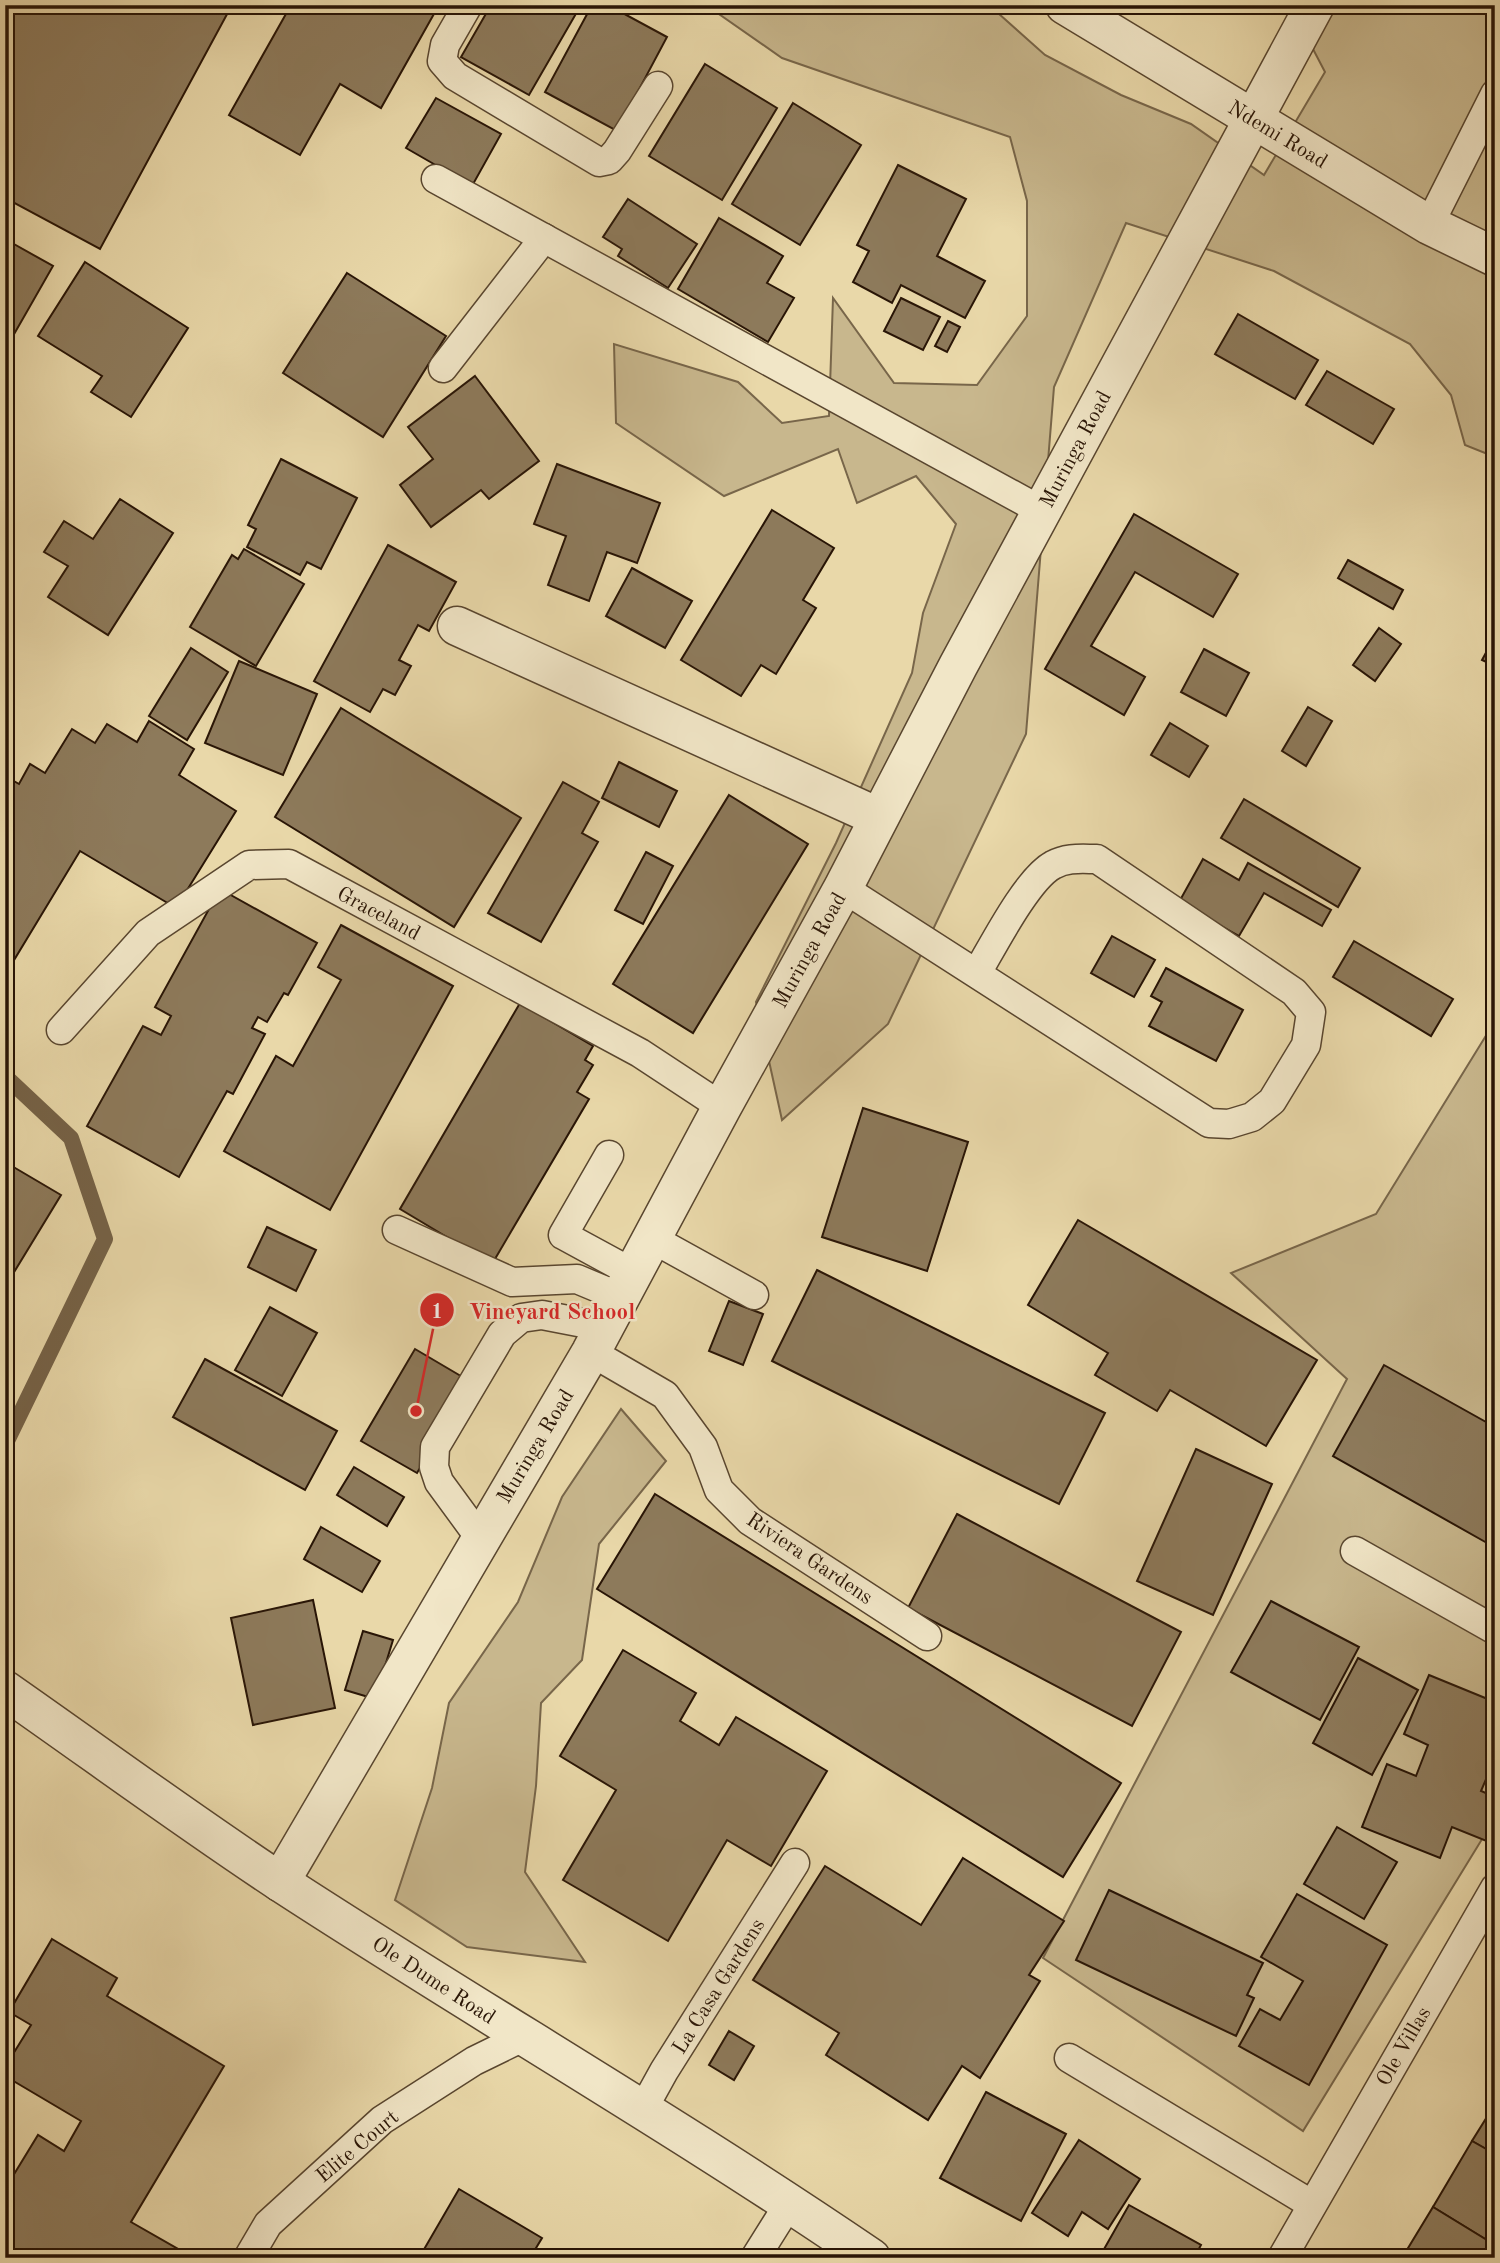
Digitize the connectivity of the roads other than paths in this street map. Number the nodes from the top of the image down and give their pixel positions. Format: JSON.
{"nodes":[{"id":1,"x":468,"y":5,"type":"edge"},
{"id":2,"x":1065,"y":5,"type":"edge"},
{"id":3,"x":1315,"y":5,"type":"edge"},
{"id":4,"x":658,"y":86,"type":"dead end"},
{"id":5,"x":1495,"y":94,"type":"edge"},
{"id":6,"x":1254,"y":120,"type":"junction"},
{"id":7,"x":436,"y":179,"type":"dead end"},
{"id":8,"x":1429,"y":225,"type":"junction"},
{"id":9,"x":544,"y":237,"type":"junction"},
{"id":10,"x":1495,"y":257,"type":"edge"},
{"id":11,"x":443,"y":369,"type":"dead end"},
{"id":12,"x":1042,"y":511,"type":"junction"},
{"id":13,"x":457,"y":626,"type":"dead end"},
{"id":14,"x":878,"y":817,"type":"junction"},
{"id":15,"x":843,"y":888,"type":"junction"},
{"id":16,"x":976,"y":973,"type":"junction"},
{"id":17,"x":61,"y":1031,"type":"dead end"},
{"id":18,"x":722,"y":1107,"type":"junction"},
{"id":19,"x":609,"y":1155,"type":"dead end"},
{"id":20,"x":397,"y":1230,"type":"dead end"},
{"id":21,"x":651,"y":1238,"type":"junction"},
{"id":22,"x":754,"y":1295,"type":"dead end"},
{"id":23,"x":612,"y":1312,"type":"junction"},
{"id":24,"x":480,"y":1538,"type":"junction"},
{"id":25,"x":1355,"y":1551,"type":"dead end"},
{"id":26,"x":1495,"y":1630,"type":"edge"},
{"id":27,"x":927,"y":1636,"type":"dead end"},
{"id":28,"x":5,"y":1690,"type":"edge"},
{"id":29,"x":795,"y":1863,"type":"dead end"},
{"id":30,"x":281,"y":1882,"type":"junction"},
{"id":31,"x":1495,"y":1888,"type":"edge"},
{"id":32,"x":523,"y":2037,"type":"junction"},
{"id":33,"x":1069,"y":2058,"type":"dead end"},
{"id":34,"x":643,"y":2109,"type":"junction"},
{"id":35,"x":790,"y":2202,"type":"junction"},
{"id":36,"x":1311,"y":2204,"type":"junction"},
{"id":37,"x":248,"y":2258,"type":"edge"},
{"id":38,"x":755,"y":2258,"type":"edge"},
{"id":39,"x":871,"y":2258,"type":"edge"},
{"id":40,"x":1282,"y":2258,"type":"edge"}],
"edges":[{"from":1,"to":4,"type":"lane"},
{"from":2,"to":6,"type":"street","name":"Ndemi Road"},
{"from":3,"to":6,"type":"street","name":"Muringa Road"},
{"from":5,"to":8,"type":"lane"},
{"from":6,"to":8,"type":"street","name":"Ndemi Road"},
{"from":6,"to":12,"type":"street","name":"Muringa Road"},
{"from":7,"to":9,"type":"lane"},
{"from":8,"to":10,"type":"street","name":"Ndemi Road"},
{"from":9,"to":11,"type":"lane"},
{"from":9,"to":12,"type":"lane"},
{"from":12,"to":14,"type":"street","name":"Muringa Road"},
{"from":13,"to":14,"type":"street"},
{"from":14,"to":15,"type":"street","name":"Muringa Road"},
{"from":15,"to":16,"type":"lane"},
{"from":15,"to":18,"type":"street","name":"Muringa Road"},
{"from":16,"to":16,"type":"lane"},
{"from":17,"to":18,"type":"lane","name":"Graceland"},
{"from":18,"to":21,"type":"street","name":"Muringa Road"},
{"from":19,"to":23,"type":"lane"},
{"from":20,"to":23,"type":"lane"},
{"from":21,"to":22,"type":"lane"},
{"from":21,"to":23,"type":"street","name":"Muringa Road"},
{"from":23,"to":24,"type":"street","name":"Muringa Road"},
{"from":23,"to":24,"type":"lane"},
{"from":23,"to":27,"type":"lane","name":"Riviera Gardens"},
{"from":24,"to":30,"type":"street","name":"Muringa Road"},
{"from":25,"to":26,"type":"lane"},
{"from":28,"to":30,"type":"street","name":"Ole Dume Road"},
{"from":29,"to":34,"type":"lane","name":"La Casa Gardens"},
{"from":30,"to":32,"type":"street","name":"Ole Dume Road"},
{"from":31,"to":36,"type":"lane","name":"Ole Villas"},
{"from":32,"to":34,"type":"street","name":"Ole Dume Road"},
{"from":32,"to":37,"type":"lane","name":"Elite Court"},
{"from":33,"to":36,"type":"lane"},
{"from":34,"to":35,"type":"street","name":"Ole Dume Road"},
{"from":35,"to":38,"type":"lane"},
{"from":35,"to":39,"type":"street","name":"Ole Dume Road"},
{"from":36,"to":40,"type":"lane","name":"Ole Villas"}]}
